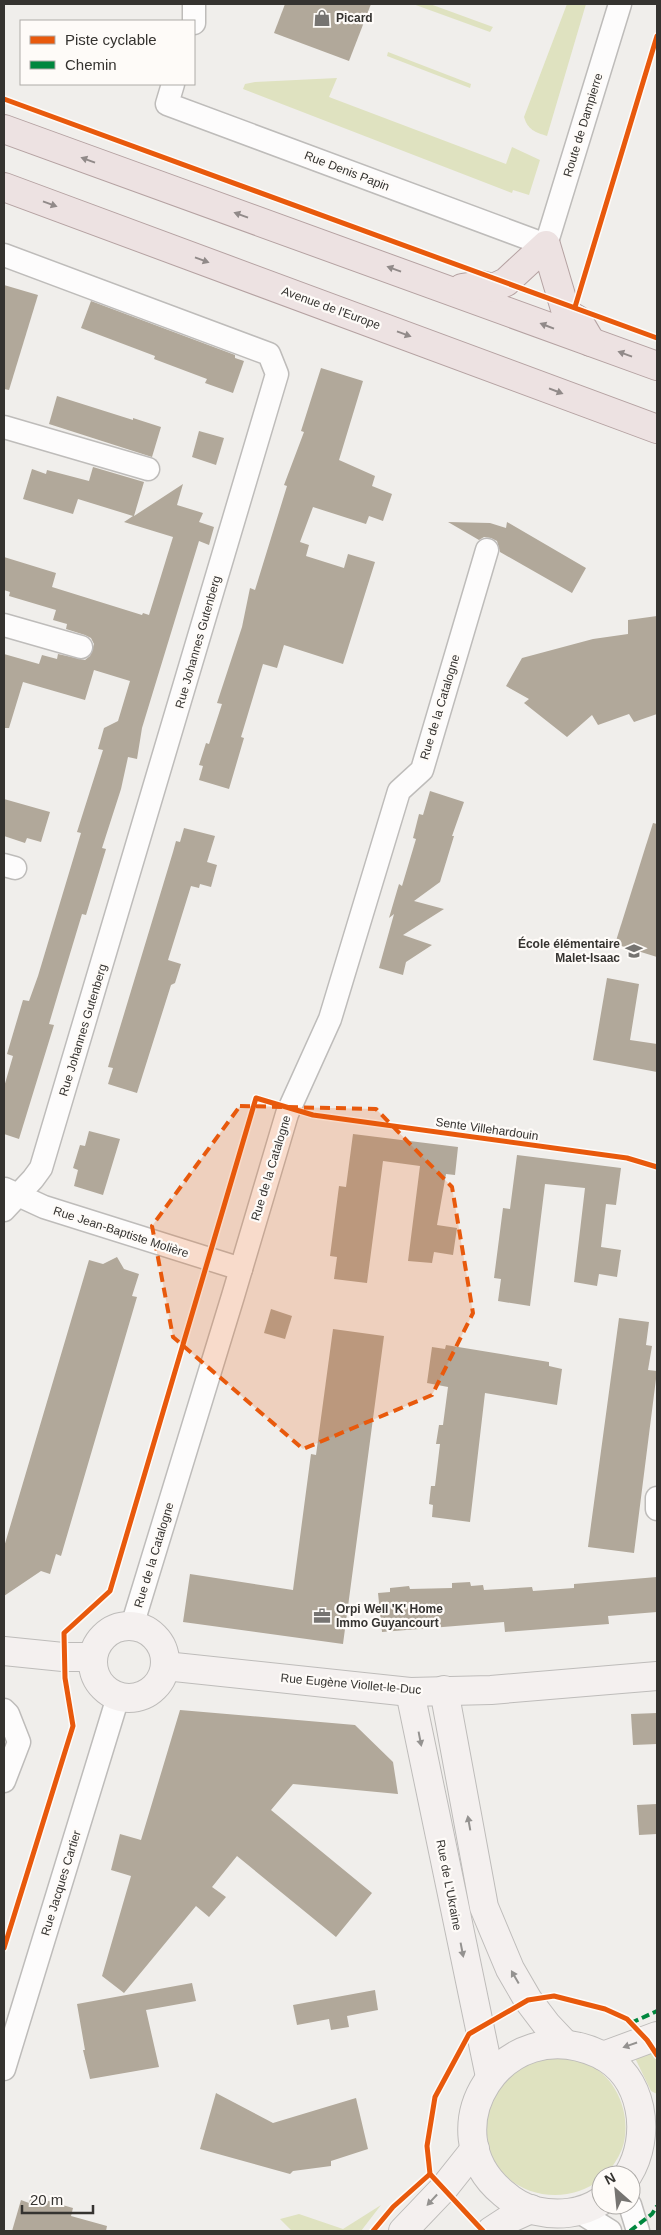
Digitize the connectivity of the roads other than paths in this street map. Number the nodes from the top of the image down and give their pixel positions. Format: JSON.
{"nodes":[{"id":1,"x":194,"y":4,"type":"edge"},
{"id":2,"x":620,"y":4,"type":"edge"},
{"id":3,"x":194,"y":20,"type":"edge"},
{"id":4,"x":170,"y":94,"type":"edge"},
{"id":5,"x":4,"y":129,"type":"edge"},
{"id":6,"x":4,"y":187,"type":"edge"},
{"id":7,"x":546,"y":246,"type":"junction"},
{"id":8,"x":4,"y":255,"type":"edge"},
{"id":9,"x":452,"y":290,"type":"junction"},
{"id":10,"x":592,"y":343,"type":"junction"},
{"id":11,"x":657,"y":366,"type":"edge"},
{"id":12,"x":4,"y":427,"type":"edge"},
{"id":13,"x":657,"y":429,"type":"edge"},
{"id":14,"x":148,"y":469,"type":"dead end"},
{"id":15,"x":487,"y":550,"type":"dead end"},
{"id":16,"x":4,"y":625,"type":"edge"},
{"id":17,"x":81,"y":647,"type":"dead end"},
{"id":18,"x":8,"y":1198,"type":"edge"},
{"id":19,"x":241,"y":1269,"type":"junction"},
{"id":20,"x":657,"y":1498,"type":"edge"},
{"id":21,"x":657,"y":1509,"type":"edge"},
{"id":22,"x":132,"y":1626,"type":"junction"},
{"id":23,"x":4,"y":1651,"type":"edge"},
{"id":24,"x":93,"y":1657,"type":"junction"},
{"id":25,"x":165,"y":1666,"type":"junction"},
{"id":26,"x":657,"y":1676,"type":"edge"},
{"id":27,"x":444,"y":1690,"type":"junction"},
{"id":28,"x":410,"y":1692,"type":"junction"},
{"id":29,"x":118,"y":1697,"type":"junction"},
{"id":30,"x":4,"y":1710,"type":"edge"},
{"id":31,"x":4,"y":1782,"type":"edge"},
{"id":32,"x":657,"y":2036,"type":"edge"},
{"id":33,"x":565,"y":2044,"type":"junction"},
{"id":34,"x":603,"y":2056,"type":"junction"},
{"id":35,"x":4,"y":2069,"type":"edge"},
{"id":36,"x":490,"y":2077,"type":"junction"},
{"id":37,"x":650,"y":2112,"type":"edge"},
{"id":38,"x":475,"y":2149,"type":"junction"},
{"id":39,"x":635,"y":2165,"type":"edge"},
{"id":40,"x":590,"y":2206,"type":"edge"},
{"id":41,"x":531,"y":2210,"type":"junction"},
{"id":42,"x":633,"y":2215,"type":"edge"},
{"id":43,"x":403,"y":2231,"type":"edge"},
{"id":44,"x":491,"y":2231,"type":"edge"},
{"id":45,"x":610,"y":2231,"type":"edge"},
{"id":46,"x":638,"y":2231,"type":"edge"}],
"edges":[{"from":1,"to":3,"type":"street"},
{"from":2,"to":7,"type":"street","name":"Route de Dampierre"},
{"from":4,"to":7,"type":"street","name":"Rue Denis Papin"},
{"from":9,"to":5,"type":"main road","one_way":true},
{"from":6,"to":13,"type":"main road","name":"Avenue de l'Europe","one_way":true},
{"from":7,"to":9,"type":"main road"},
{"from":7,"to":10,"type":"main road"},
{"from":8,"to":18,"type":"street","name":"Rue Johannes Gutenberg"},
{"from":10,"to":9,"type":"main road","one_way":true},
{"from":11,"to":10,"type":"main road","one_way":true},
{"from":12,"to":14,"type":"street"},
{"from":15,"to":19,"type":"street","name":"Rue de la Catalogne"},
{"from":16,"to":17,"type":"street"},
{"from":18,"to":19,"type":"street","name":"Rue Jean-Baptiste Molière"},
{"from":19,"to":22,"type":"street","name":"Rue de la Catalogne"},
{"from":20,"to":21,"type":"street"},
{"from":22,"to":24,"type":"street"},
{"from":22,"to":25,"type":"street"},
{"from":23,"to":24,"type":"street"},
{"from":24,"to":29,"type":"street"},
{"from":25,"to":28,"type":"street","name":"Rue Eugène Viollet-le-Duc"},
{"from":25,"to":29,"type":"street"},
{"from":26,"to":27,"type":"street","name":"Rue Eugène Viollet-le-Duc"},
{"from":27,"to":28,"type":"street","name":"Rue Eugène Viollet-le-Duc"},
{"from":33,"to":27,"type":"street","one_way":true},
{"from":28,"to":36,"type":"street","name":"Rue de L'Ukraine","one_way":true},
{"from":29,"to":35,"type":"street","name":"Rue Jacques Cartier"},
{"from":30,"to":31,"type":"street"},
{"from":32,"to":34,"type":"street","one_way":true},
{"from":33,"to":34,"type":"street"},
{"from":33,"to":36,"type":"street"},
{"from":34,"to":37,"type":"street"},
{"from":36,"to":38,"type":"street"},
{"from":37,"to":39,"type":"street"},
{"from":38,"to":41,"type":"street"},
{"from":38,"to":43,"type":"street","one_way":true},
{"from":40,"to":41,"type":"street"},
{"from":40,"to":45,"type":"street"},
{"from":41,"to":44,"type":"street"},
{"from":42,"to":46,"type":"street"}]}
